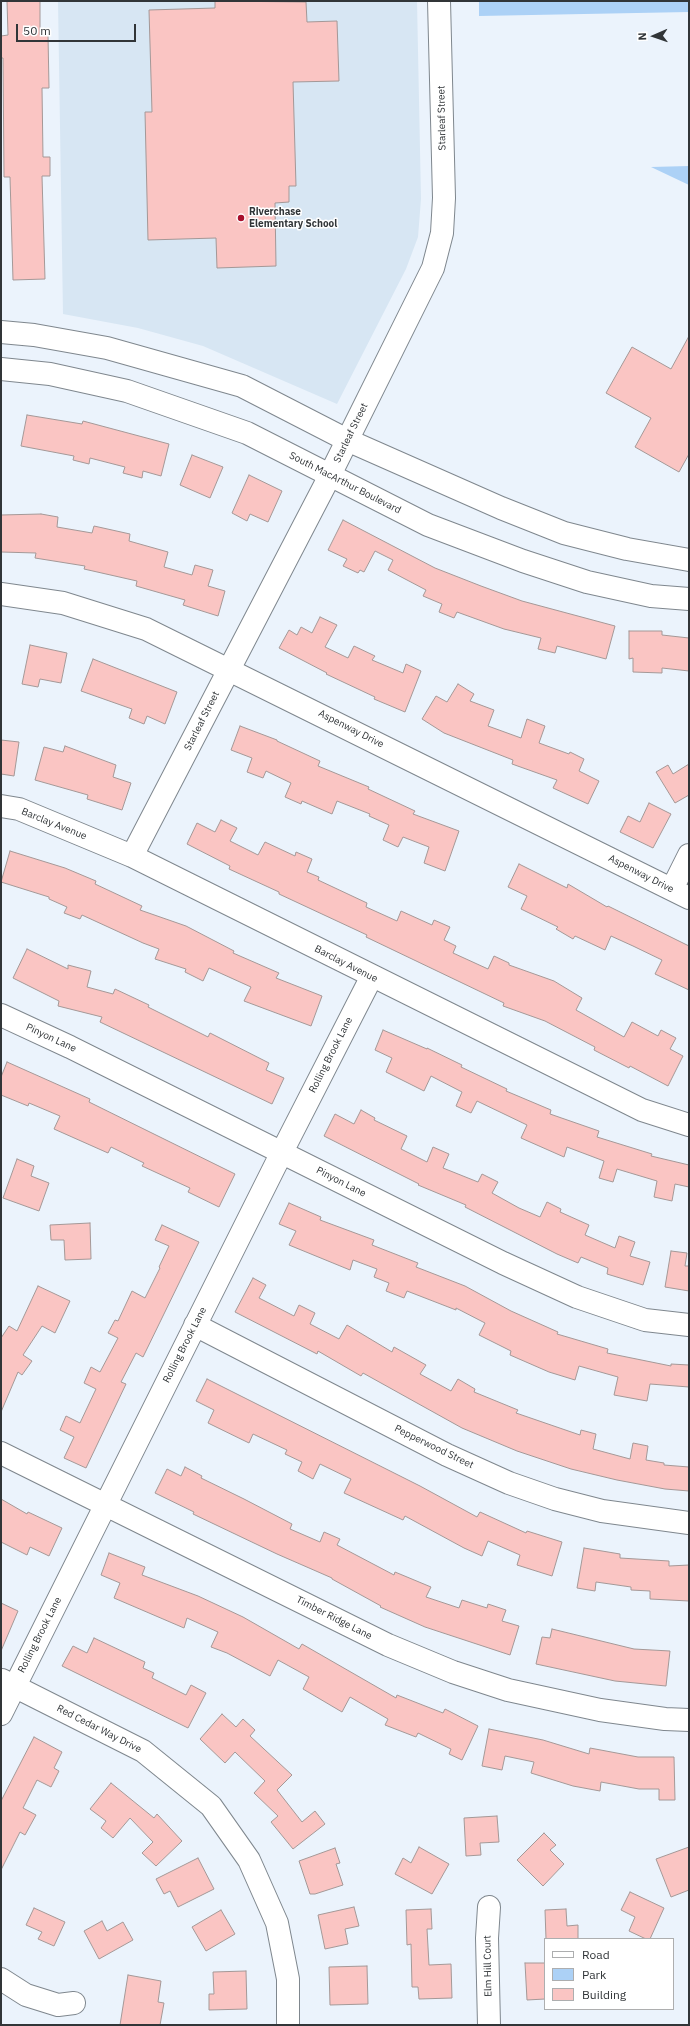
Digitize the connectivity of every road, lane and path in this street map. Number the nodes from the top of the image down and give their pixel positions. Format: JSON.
{"nodes":[{"id":1,"x":439,"y":1,"type":"edge"},
{"id":2,"x":1,"y":332,"type":"edge"},
{"id":3,"x":1,"y":370,"type":"edge"},
{"id":4,"x":347,"y":440,"type":"junction"},
{"id":5,"x":329,"y":476,"type":"junction"},
{"id":6,"x":689,"y":560,"type":"edge"},
{"id":7,"x":1,"y":594,"type":"edge"},
{"id":8,"x":689,"y":599,"type":"edge"},
{"id":9,"x":229,"y":668,"type":"junction"},
{"id":10,"x":1,"y":806,"type":"edge"},
{"id":11,"x":689,"y":855,"type":"edge"},
{"id":12,"x":132,"y":856,"type":"junction"},
{"id":13,"x":680,"y":894,"type":"edge"},
{"id":14,"x":372,"y":976,"type":"junction"},
{"id":15,"x":1,"y":1015,"type":"edge"},
{"id":16,"x":689,"y":1126,"type":"edge"},
{"id":17,"x":282,"y":1152,"type":"junction"},
{"id":18,"x":195,"y":1325,"type":"junction"},
{"id":19,"x":689,"y":1325,"type":"edge"},
{"id":20,"x":1,"y":1453,"type":"edge"},
{"id":21,"x":106,"y":1504,"type":"junction"},
{"id":22,"x":689,"y":1524,"type":"edge"},
{"id":23,"x":8,"y":1683,"type":"edge"},
{"id":24,"x":1,"y":1714,"type":"edge"},
{"id":25,"x":689,"y":1720,"type":"edge"},
{"id":26,"x":489,"y":1907,"type":"dead end"},
{"id":27,"x":1,"y":1979,"type":"edge"},
{"id":28,"x":74,"y":2004,"type":"dead end"},
{"id":29,"x":288,"y":2025,"type":"edge"},
{"id":30,"x":489,"y":2025,"type":"edge"}],
"edges":[{"from":1,"to":4,"type":"street","name":"Starleaf Street"},
{"from":2,"to":4,"type":"street"},
{"from":3,"to":5,"type":"street","name":"South MacArthur Boulevard"},
{"from":4,"to":5,"type":"street","name":"Starleaf Street"},
{"from":4,"to":6,"type":"street"},
{"from":5,"to":8,"type":"street","name":"South MacArthur Boulevard"},
{"from":5,"to":9,"type":"street","name":"Starleaf Street"},
{"from":7,"to":9,"type":"street","name":"Aspenway Drive"},
{"from":9,"to":12,"type":"street","name":"Starleaf Street"},
{"from":9,"to":13,"type":"street","name":"Aspenway Drive"},
{"from":10,"to":12,"type":"street","name":"Barclay Avenue"},
{"from":11,"to":13,"type":"street"},
{"from":12,"to":14,"type":"street","name":"Barclay Avenue"},
{"from":14,"to":16,"type":"street","name":"Barclay Avenue"},
{"from":14,"to":17,"type":"street","name":"Rolling Brook Lane"},
{"from":15,"to":17,"type":"street","name":"Pinyon Lane"},
{"from":17,"to":18,"type":"street","name":"Rolling Brook Lane"},
{"from":17,"to":19,"type":"street","name":"Pinyon Lane"},
{"from":18,"to":21,"type":"street","name":"Rolling Brook Lane"},
{"from":18,"to":22,"type":"street","name":"Pepperwood Street"},
{"from":20,"to":21,"type":"street","name":"Timber Ridge Lane"},
{"from":21,"to":23,"type":"street","name":"Rolling Brook Lane"},
{"from":21,"to":25,"type":"street","name":"Timber Ridge Lane"},
{"from":23,"to":24,"type":"street","name":"Rolling Brook Lane"},
{"from":23,"to":29,"type":"street","name":"Red Cedar Way Drive"},
{"from":26,"to":30,"type":"street","name":"Elm Hill Court"},
{"from":27,"to":28,"type":"street"}]}
